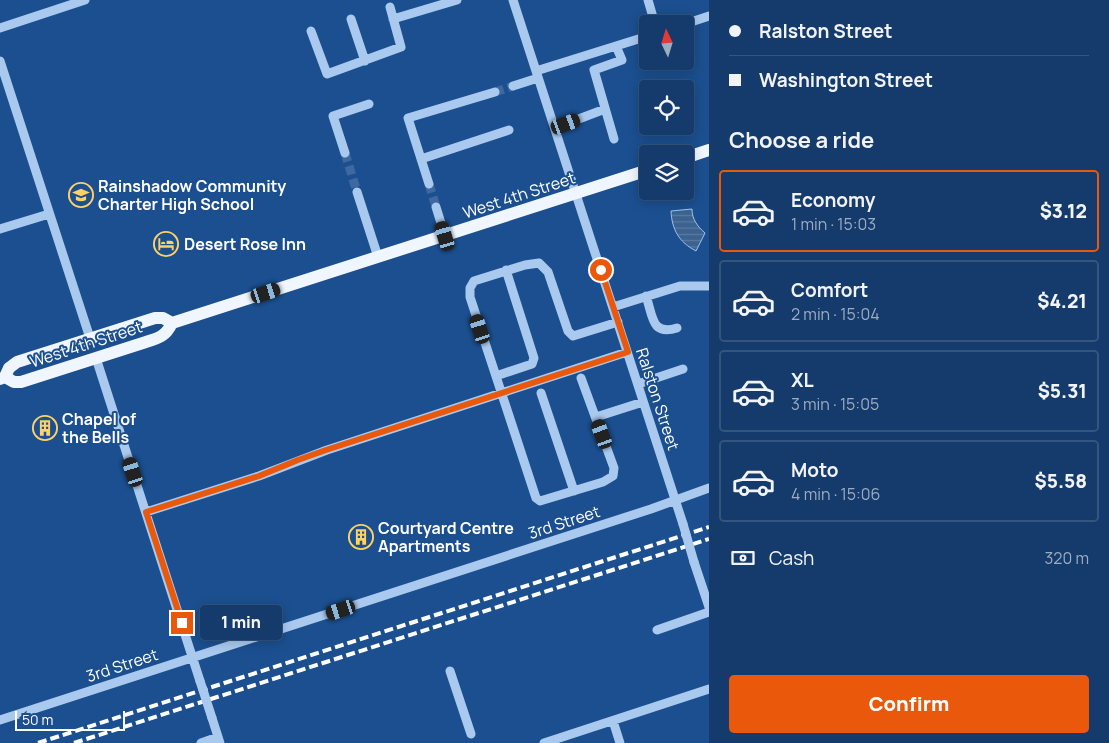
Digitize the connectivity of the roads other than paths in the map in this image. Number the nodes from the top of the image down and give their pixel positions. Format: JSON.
{"nodes":[{"id":1,"x":85,"y":0,"type":"edge"},
{"id":2,"x":457,"y":0,"type":"edge"},
{"id":3,"x":513,"y":0,"type":"edge"},
{"id":4,"x":648,"y":0,"type":"edge"},
{"id":5,"x":390,"y":7,"type":"dead end"},
{"id":6,"x":652,"y":15,"type":"edge"},
{"id":7,"x":709,"y":16,"type":"edge"},
{"id":8,"x":351,"y":19,"type":"dead end"},
{"id":9,"x":393,"y":19,"type":"junction"},
{"id":10,"x":694,"y":21,"type":"edge"},
{"id":11,"x":0,"y":28,"type":"edge"},
{"id":12,"x":311,"y":31,"type":"dead end"},
{"id":13,"x":639,"y":39,"type":"edge"},
{"id":14,"x":616,"y":46,"type":"junction"},
{"id":15,"x":0,"y":60,"type":"edge"},
{"id":16,"x":365,"y":61,"type":"junction"},
{"id":17,"x":537,"y":74,"type":"junction"},
{"id":18,"x":513,"y":86,"type":"tunnel mouth"},
{"id":19,"x":495,"y":92,"type":"tunnel mouth"},
{"id":20,"x":369,"y":104,"type":"dead end"},
{"id":21,"x":605,"y":109,"type":"junction"},
{"id":22,"x":555,"y":128,"type":"junction"},
{"id":23,"x":509,"y":130,"type":"dead end"},
{"id":24,"x":614,"y":139,"type":"dead end"},
{"id":25,"x":709,"y":150,"type":"edge"},
{"id":26,"x":345,"y":153,"type":"tunnel mouth"},
{"id":27,"x":694,"y":155,"type":"edge"},
{"id":28,"x":421,"y":159,"type":"junction"},
{"id":29,"x":639,"y":173,"type":"edge"},
{"id":30,"x":429,"y":184,"type":"tunnel mouth"},
{"id":31,"x":357,"y":192,"type":"tunnel mouth"},
{"id":32,"x":576,"y":193,"type":"junction"},
{"id":33,"x":436,"y":207,"type":"tunnel mouth"},
{"id":34,"x":49,"y":214,"type":"junction"},
{"id":35,"x":0,"y":229,"type":"edge"},
{"id":36,"x":445,"y":236,"type":"junction"},
{"id":37,"x":378,"y":257,"type":"junction"},
{"id":38,"x":506,"y":270,"type":"junction"},
{"id":39,"x":709,"y":286,"type":"edge"},
{"id":40,"x":646,"y":296,"type":"junction"},
{"id":41,"x":613,"y":307,"type":"junction"},
{"id":42,"x":618,"y":322,"type":"junction"},
{"id":43,"x":172,"y":323,"type":"junction"},
{"id":44,"x":676,"y":328,"type":"dead end"},
{"id":45,"x":90,"y":338,"type":"junction"},
{"id":46,"x":628,"y":352,"type":"junction"},
{"id":47,"x":96,"y":358,"type":"junction"},
{"id":48,"x":683,"y":369,"type":"dead end"},
{"id":49,"x":496,"y":376,"type":"junction"},
{"id":50,"x":3,"y":378,"type":"edge"},
{"id":51,"x":581,"y":378,"type":"dead end"},
{"id":52,"x":638,"y":384,"type":"junction"},
{"id":53,"x":541,"y":392,"type":"dead end"},
{"id":54,"x":501,"y":393,"type":"junction"},
{"id":55,"x":643,"y":402,"type":"junction"},
{"id":56,"x":596,"y":418,"type":"junction"},
{"id":57,"x":709,"y":488,"type":"edge"},
{"id":58,"x":574,"y":491,"type":"junction"},
{"id":59,"x":675,"y":501,"type":"junction"},
{"id":60,"x":146,"y":512,"type":"junction"},
{"id":61,"x":709,"y":607,"type":"edge"},
{"id":62,"x":709,"y":612,"type":"edge"},
{"id":63,"x":658,"y":630,"type":"dead end"},
{"id":64,"x":192,"y":658,"type":"junction"},
{"id":65,"x":450,"y":671,"type":"dead end"},
{"id":66,"x":709,"y":689,"type":"edge"},
{"id":67,"x":0,"y":720,"type":"edge"},
{"id":68,"x":613,"y":721,"type":"junction"},
{"id":69,"x":471,"y":734,"type":"dead end"},
{"id":70,"x":219,"y":740,"type":"edge"},
{"id":71,"x":201,"y":743,"type":"edge"},
{"id":72,"x":544,"y":743,"type":"edge"},
{"id":73,"x":620,"y":743,"type":"edge"}],
"edges":[{"from":1,"to":11,"type":"street"},
{"from":2,"to":9,"type":"street"},
{"from":3,"to":17,"type":"street","name":"Ralston Street"},
{"from":4,"to":6,"type":"street"},
{"from":5,"to":9,"type":"street"},
{"from":7,"to":10,"type":"street"},
{"from":8,"to":16,"type":"street"},
{"from":9,"to":16,"type":"street"},
{"from":12,"to":16,"type":"street"},
{"from":13,"to":14,"type":"street"},
{"from":14,"to":17,"type":"street"},
{"from":14,"to":21,"type":"street"},
{"from":15,"to":34,"type":"street"},
{"from":17,"to":18,"type":"street"},
{"from":17,"to":22,"type":"street","name":"Ralston Street"},
{"from":19,"to":28,"type":"street"},
{"from":20,"to":26,"type":"street"},
{"from":21,"to":22,"type":"street"},
{"from":21,"to":24,"type":"street"},
{"from":22,"to":32,"type":"street","name":"Ralston Street"},
{"from":23,"to":28,"type":"street"},
{"from":25,"to":27,"type":"main road"},
{"from":28,"to":30,"type":"street"},
{"from":29,"to":32,"type":"main road","name":"West 4th Street"},
{"from":31,"to":37,"type":"street"},
{"from":32,"to":36,"type":"main road","name":"West 4th Street"},
{"from":32,"to":41,"type":"street","name":"Ralston Street"},
{"from":33,"to":36,"type":"street"},
{"from":34,"to":35,"type":"street"},
{"from":34,"to":45,"type":"street"},
{"from":36,"to":37,"type":"main road","name":"West 4th Street"},
{"from":37,"to":43,"type":"main road","name":"West 4th Street"},
{"from":38,"to":42,"type":"street"},
{"from":38,"to":49,"type":"street"},
{"from":38,"to":49,"type":"street"},
{"from":39,"to":40,"type":"street"},
{"from":40,"to":41,"type":"street"},
{"from":40,"to":44,"type":"street"},
{"from":41,"to":42,"type":"street","name":"Ralston Street"},
{"from":42,"to":46,"type":"street","name":"Ralston Street"},
{"from":43,"to":45,"type":"main road","name":"West 4th Street"},
{"from":43,"to":47,"type":"main road","name":"West 4th Street"},
{"from":45,"to":50,"type":"main road","name":"West 4th Street"},
{"from":46,"to":52,"type":"street","name":"Ralston Street"},
{"from":46,"to":54,"type":"street"},
{"from":47,"to":50,"type":"main road","name":"West 4th Street"},
{"from":47,"to":60,"type":"street"},
{"from":48,"to":52,"type":"street"},
{"from":49,"to":54,"type":"street"},
{"from":51,"to":56,"type":"street"},
{"from":52,"to":55,"type":"street","name":"Ralston Street"},
{"from":53,"to":58,"type":"street"},
{"from":54,"to":58,"type":"street"},
{"from":54,"to":60,"type":"street"},
{"from":55,"to":56,"type":"street"},
{"from":55,"to":59,"type":"street","name":"Ralston Street"},
{"from":56,"to":58,"type":"street"},
{"from":57,"to":59,"type":"street","name":"3rd Street"},
{"from":59,"to":61,"type":"street","name":"Ralston Street","bridge":true},
{"from":59,"to":64,"type":"street","name":"3rd Street"},
{"from":60,"to":64,"type":"street"},
{"from":62,"to":63,"type":"street"},
{"from":64,"to":67,"type":"street","name":"3rd Street"},
{"from":64,"to":70,"type":"street","bridge":true},
{"from":65,"to":69,"type":"street"},
{"from":66,"to":68,"type":"street"},
{"from":68,"to":72,"type":"street"},
{"from":68,"to":73,"type":"street"},
{"from":70,"to":71,"type":"street"}]}
